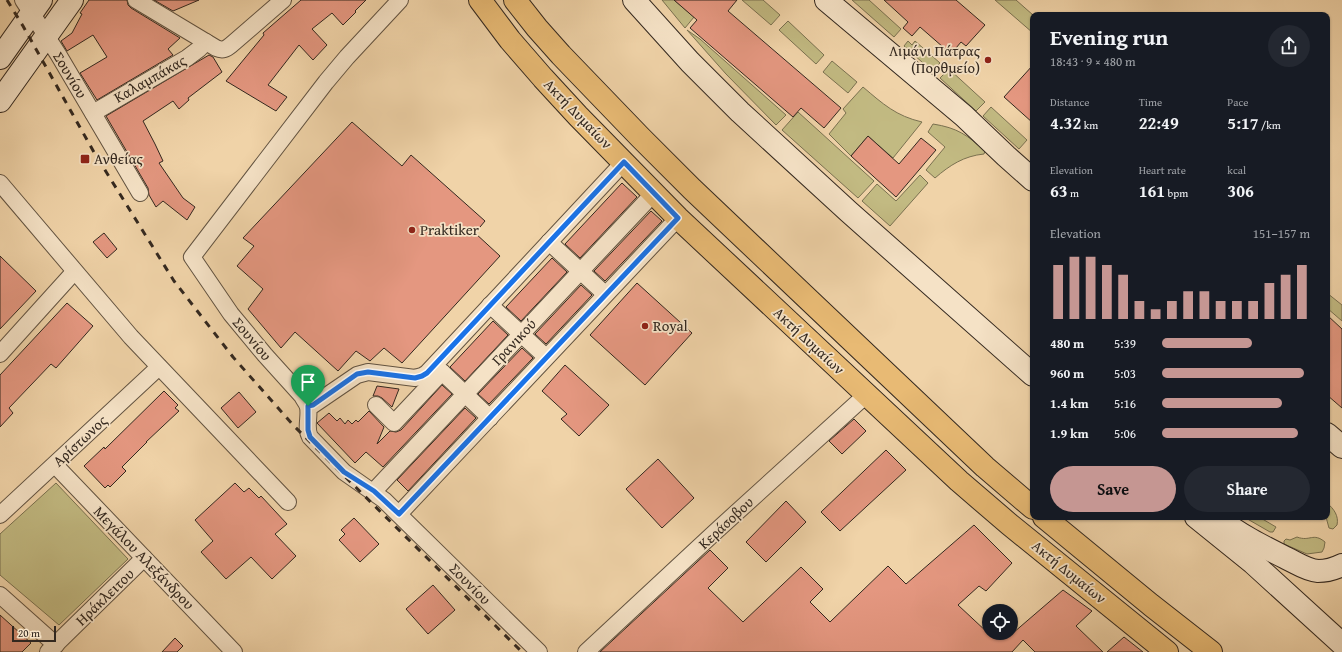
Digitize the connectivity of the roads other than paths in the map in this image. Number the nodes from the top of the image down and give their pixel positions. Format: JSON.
{"nodes":[{"id":1,"x":72,"y":0,"type":"edge"},
{"id":2,"x":136,"y":0,"type":"edge"},
{"id":3,"x":283,"y":0,"type":"edge"},
{"id":4,"x":400,"y":0,"type":"edge"},
{"id":5,"x":480,"y":0,"type":"edge"},
{"id":6,"x":515,"y":0,"type":"edge"},
{"id":7,"x":634,"y":0,"type":"edge"},
{"id":8,"x":826,"y":0,"type":"edge"},
{"id":9,"x":32,"y":4,"type":"edge"},
{"id":10,"x":47,"y":36,"type":"junction"},
{"id":11,"x":206,"y":42,"type":"junction"},
{"id":12,"x":0,"y":58,"type":"edge"},
{"id":13,"x":0,"y":101,"type":"edge"},
{"id":14,"x":93,"y":113,"type":"junction"},
{"id":15,"x":624,"y":162,"type":"junction"},
{"id":16,"x":1030,"y":177,"type":"edge"},
{"id":17,"x":0,"y":183,"type":"edge"},
{"id":18,"x":140,"y":193,"type":"dead end"},
{"id":19,"x":654,"y":193,"type":"junction"},
{"id":20,"x":678,"y":218,"type":"junction"},
{"id":21,"x":549,"y":242,"type":"junction"},
{"id":22,"x":580,"y":271,"type":"junction"},
{"id":23,"x":74,"y":272,"type":"junction"},
{"id":24,"x":939,"y":291,"type":"junction"},
{"id":25,"x":605,"y":294,"type":"junction"},
{"id":26,"x":490,"y":304,"type":"junction"},
{"id":27,"x":522,"y":334,"type":"junction"},
{"id":28,"x":1030,"y":353,"type":"edge"},
{"id":29,"x":0,"y":354,"type":"edge"},
{"id":30,"x":546,"y":357,"type":"junction"},
{"id":31,"x":159,"y":367,"type":"junction"},
{"id":32,"x":436,"y":371,"type":"junction"},
{"id":33,"x":1030,"y":372,"type":"edge"},
{"id":34,"x":465,"y":394,"type":"junction"},
{"id":35,"x":866,"y":395,"type":"junction"},
{"id":36,"x":376,"y":405,"type":"dead end"},
{"id":37,"x":308,"y":406,"type":"junction"},
{"id":38,"x":490,"y":418,"type":"junction"},
{"id":39,"x":1330,"y":436,"type":"edge"},
{"id":40,"x":1342,"y":446,"type":"edge"},
{"id":41,"x":55,"y":465,"type":"junction"},
{"id":42,"x":374,"y":491,"type":"junction"},
{"id":43,"x":288,"y":502,"type":"dead end"},
{"id":44,"x":1030,"y":505,"type":"edge"},
{"id":45,"x":399,"y":514,"type":"junction"},
{"id":46,"x":0,"y":515,"type":"edge"},
{"id":47,"x":1048,"y":520,"type":"edge"},
{"id":48,"x":1200,"y":520,"type":"edge"},
{"id":49,"x":1221,"y":520,"type":"edge"},
{"id":50,"x":144,"y":558,"type":"junction"},
{"id":51,"x":1342,"y":565,"type":"edge"},
{"id":52,"x":0,"y":594,"type":"edge"},
{"id":53,"x":1342,"y":644,"type":"edge"},
{"id":54,"x":52,"y":648,"type":"edge"},
{"id":55,"x":234,"y":652,"type":"edge"},
{"id":56,"x":538,"y":652,"type":"edge"},
{"id":57,"x":586,"y":652,"type":"edge"},
{"id":58,"x":1167,"y":652,"type":"edge"},
{"id":59,"x":1211,"y":652,"type":"edge"}],
"edges":[{"from":1,"to":10,"type":"main road"},
{"from":2,"to":11,"type":"street","name":"Καλαμπάκας"},
{"from":3,"to":11,"type":"street","name":"Καλαμπάκας"},
{"from":4,"to":37,"type":"street","name":"Σουνίου"},
{"from":5,"to":15,"type":"main road","name":"Ακτή Δυμαίων"},
{"from":6,"to":44,"type":"main road","name":"Ακτή Δυμαίων"},
{"from":7,"to":24,"type":"main road"},
{"from":8,"to":16,"type":"main road"},
{"from":9,"to":10,"type":"street","name":"Σουνίου"},
{"from":9,"to":12,"type":"main road"},
{"from":10,"to":13,"type":"main road"},
{"from":10,"to":14,"type":"street","name":"Σουνίου"},
{"from":11,"to":14,"type":"street","name":"Καλαμπάκας"},
{"from":14,"to":18,"type":"street","name":"Σουνίου"},
{"from":15,"to":19,"type":"main road","name":"Ακτή Δυμαίων"},
{"from":15,"to":21,"type":"street"},
{"from":17,"to":23,"type":"street"},
{"from":19,"to":20,"type":"main road","name":"Ακτή Δυμαίων"},
{"from":19,"to":22,"type":"street","name":"Γρανικού"},
{"from":20,"to":25,"type":"street"},
{"from":20,"to":35,"type":"main road","name":"Ακτή Δυμαίων"},
{"from":21,"to":22,"type":"street"},
{"from":21,"to":26,"type":"street"},
{"from":22,"to":25,"type":"street"},
{"from":22,"to":27,"type":"street","name":"Γρανικού"},
{"from":23,"to":29,"type":"street"},
{"from":23,"to":31,"type":"street"},
{"from":24,"to":28,"type":"main road"},
{"from":24,"to":33,"type":"main road"},
{"from":25,"to":30,"type":"street"},
{"from":26,"to":27,"type":"street"},
{"from":26,"to":32,"type":"street"},
{"from":27,"to":30,"type":"street"},
{"from":27,"to":34,"type":"street","name":"Γρανικού"},
{"from":30,"to":38,"type":"street"},
{"from":31,"to":41,"type":"street","name":"Αρίστωνος"},
{"from":31,"to":43,"type":"street"},
{"from":32,"to":34,"type":"street"},
{"from":32,"to":36,"type":"street"},
{"from":32,"to":37,"type":"street"},
{"from":34,"to":38,"type":"street"},
{"from":34,"to":42,"type":"street","name":"Γρανικού"},
{"from":35,"to":57,"type":"street","name":"Κεράσοβου"},
{"from":35,"to":58,"type":"main road","name":"Ακτή Δυμαίων"},
{"from":37,"to":42,"type":"street","name":"Σουνίου"},
{"from":38,"to":45,"type":"street"},
{"from":39,"to":40,"type":"main road"},
{"from":41,"to":46,"type":"street","name":"Αρίστωνος"},
{"from":41,"to":50,"type":"street","name":"Μεγάλου Αλεξάνδρου"},
{"from":42,"to":45,"type":"street","name":"Σουνίου"},
{"from":45,"to":56,"type":"street","name":"Σουνίου"},
{"from":47,"to":59,"type":"main road","name":"Ακτή Δυμαίων"},
{"from":48,"to":53,"type":"main road"},
{"from":49,"to":51,"type":"main road"},
{"from":50,"to":54,"type":"street","name":"Ηράκλειτου"},
{"from":50,"to":55,"type":"street","name":"Μεγάλου Αλεξάνδρου"},
{"from":52,"to":54,"type":"street"}]}
